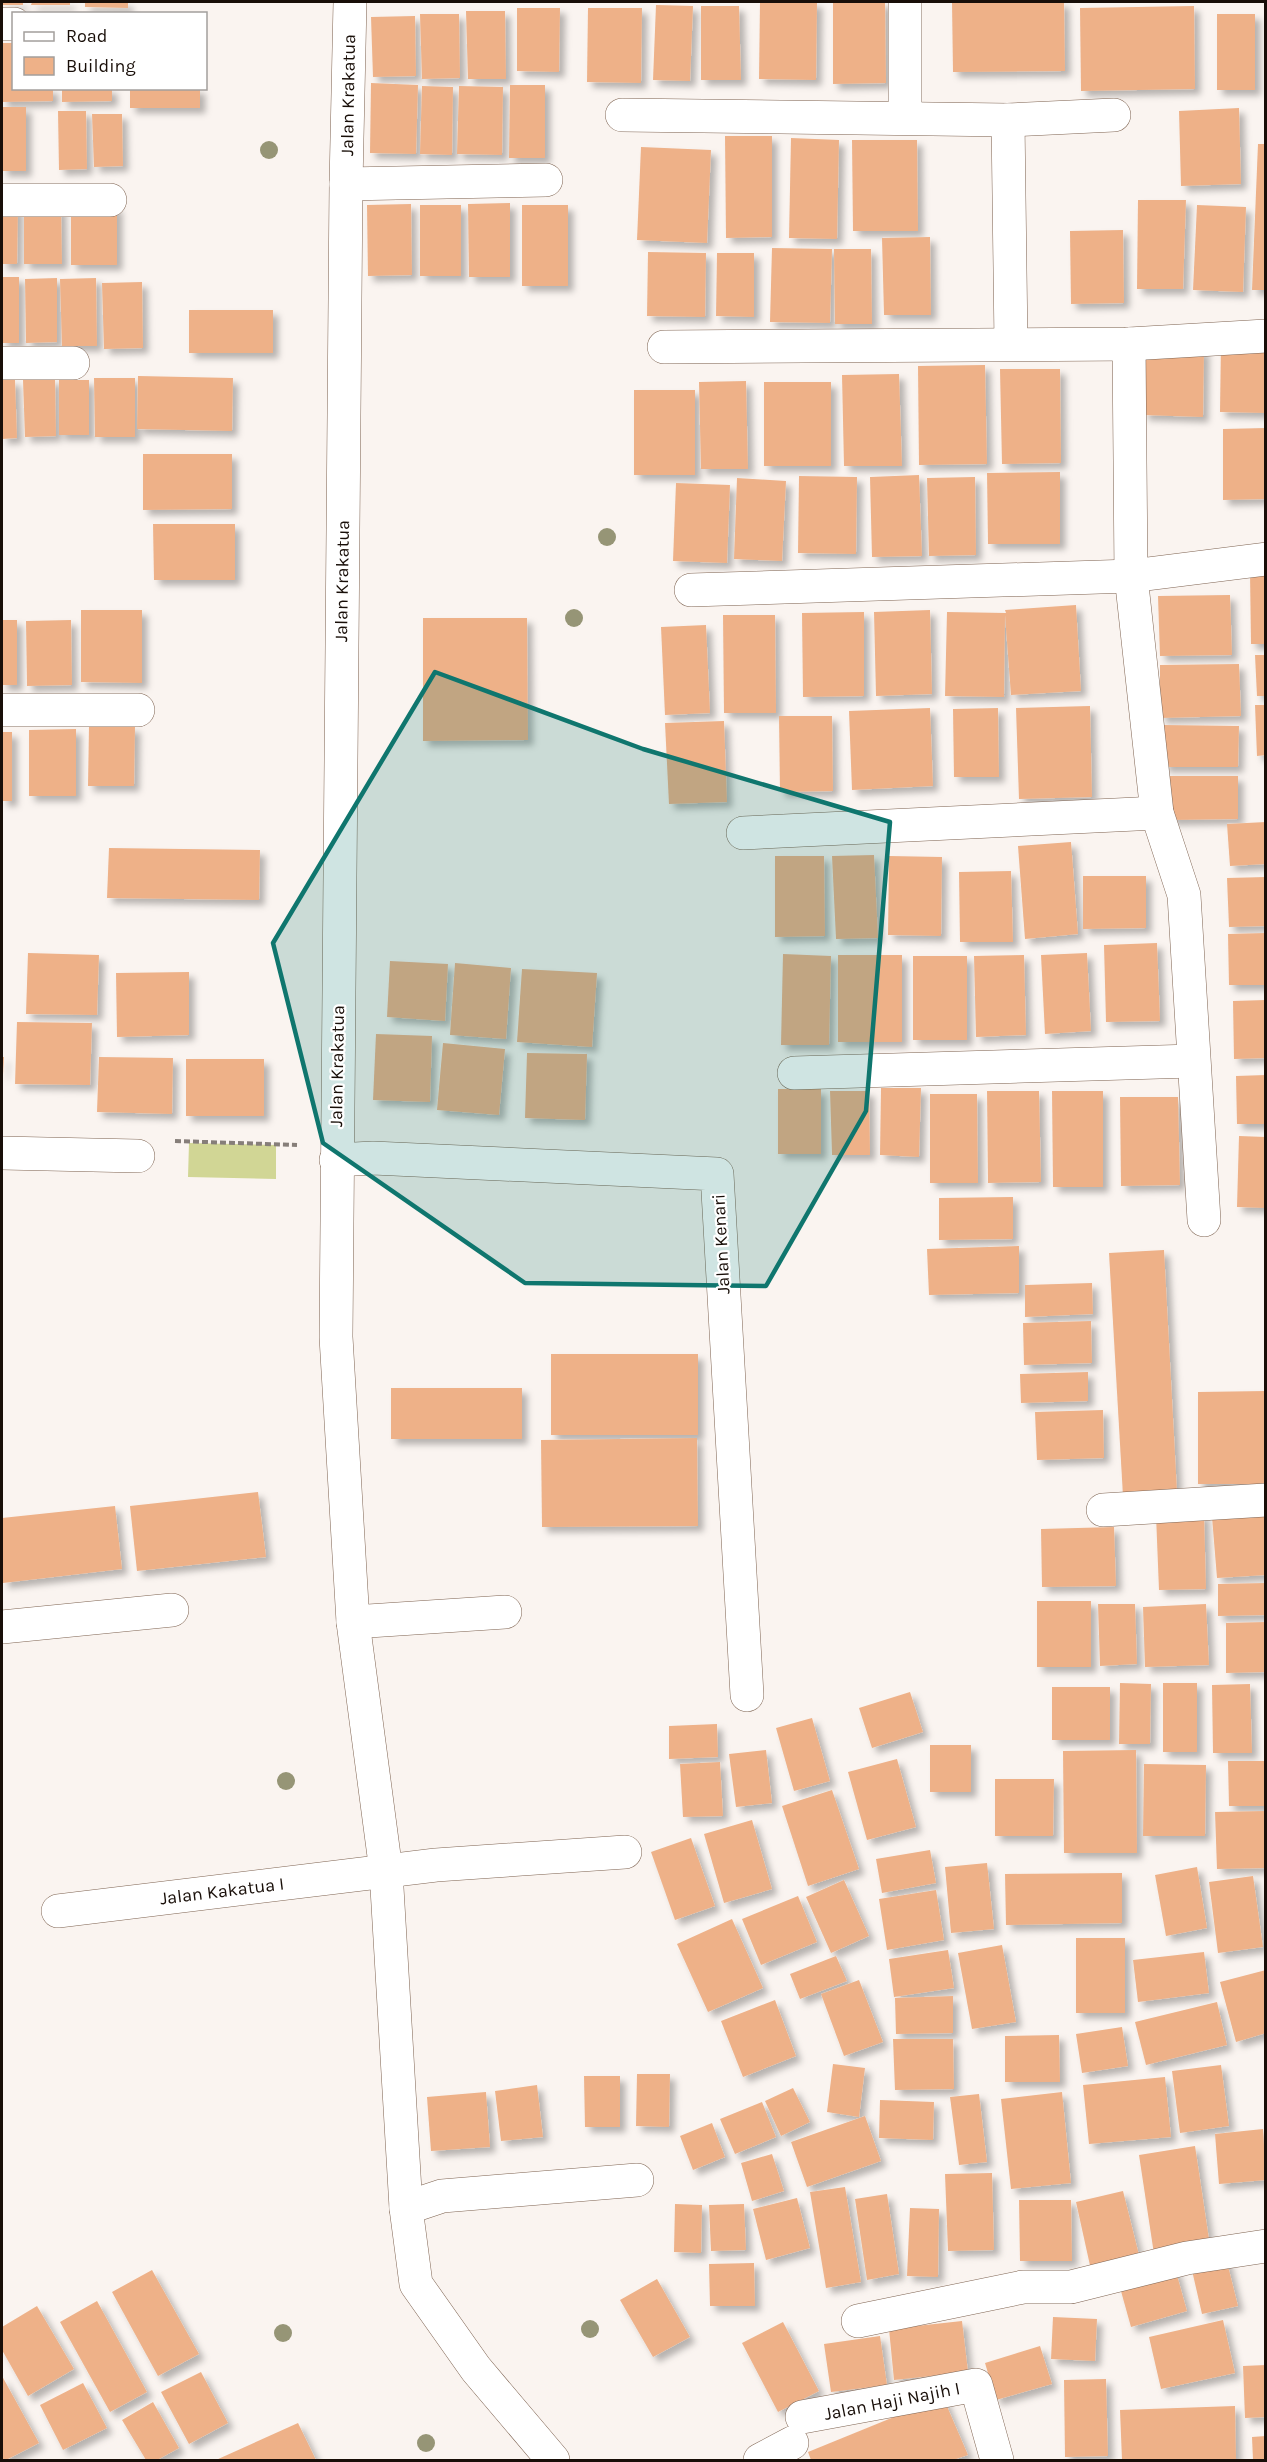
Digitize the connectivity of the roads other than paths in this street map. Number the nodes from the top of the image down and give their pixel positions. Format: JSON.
{"nodes":[{"id":1,"x":350,"y":2,"type":"edge"},
{"id":2,"x":905,"y":2,"type":"edge"},
{"id":3,"x":622,"y":115,"type":"dead end"},
{"id":4,"x":1114,"y":115,"type":"dead end"},
{"id":5,"x":905,"y":118,"type":"junction"},
{"id":6,"x":1008,"y":120,"type":"junction"},
{"id":7,"x":546,"y":180,"type":"dead end"},
{"id":8,"x":346,"y":184,"type":"junction"},
{"id":9,"x":2,"y":200,"type":"edge"},
{"id":10,"x":110,"y":200,"type":"dead end"},
{"id":11,"x":1266,"y":336,"type":"edge"},
{"id":12,"x":1011,"y":344,"type":"junction"},
{"id":13,"x":1129,"y":344,"type":"junction"},
{"id":14,"x":664,"y":347,"type":"dead end"},
{"id":15,"x":2,"y":363,"type":"edge"},
{"id":16,"x":73,"y":363,"type":"dead end"},
{"id":17,"x":1266,"y":559,"type":"edge"},
{"id":18,"x":1131,"y":576,"type":"junction"},
{"id":19,"x":691,"y":590,"type":"dead end"},
{"id":20,"x":2,"y":710,"type":"edge"},
{"id":21,"x":138,"y":710,"type":"dead end"},
{"id":22,"x":1157,"y":813,"type":"junction"},
{"id":23,"x":743,"y":833,"type":"dead end"},
{"id":24,"x":1193,"y":1061,"type":"junction"},
{"id":25,"x":794,"y":1073,"type":"dead end"},
{"id":26,"x":2,"y":1153,"type":"edge"},
{"id":27,"x":138,"y":1156,"type":"road end"},
{"id":28,"x":336,"y":1160,"type":"junction"},
{"id":29,"x":1204,"y":1220,"type":"dead end"},
{"id":30,"x":1266,"y":1500,"type":"edge"},
{"id":31,"x":1103,"y":1510,"type":"dead end"},
{"id":32,"x":172,"y":1610,"type":"dead end"},
{"id":33,"x":505,"y":1612,"type":"dead end"},
{"id":34,"x":353,"y":1622,"type":"junction"},
{"id":35,"x":2,"y":1627,"type":"edge"},
{"id":36,"x":747,"y":1695,"type":"dead end"},
{"id":37,"x":625,"y":1852,"type":"dead end"},
{"id":38,"x":386,"y":1871,"type":"junction"},
{"id":39,"x":58,"y":1911,"type":"dead end"},
{"id":40,"x":637,"y":2180,"type":"dead end"},
{"id":41,"x":406,"y":2208,"type":"junction"},
{"id":42,"x":1266,"y":2246,"type":"edge"},
{"id":43,"x":858,"y":2321,"type":"dead end"},
{"id":44,"x":553,"y":2460,"type":"edge"},
{"id":45,"x":760,"y":2460,"type":"edge"},
{"id":46,"x":997,"y":2460,"type":"edge"}],
"edges":[{"from":1,"to":8,"type":"street","name":"Jalan Krakatua"},
{"from":2,"to":5,"type":"street"},
{"from":3,"to":5,"type":"street"},
{"from":4,"to":6,"type":"street"},
{"from":5,"to":6,"type":"street"},
{"from":6,"to":12,"type":"street"},
{"from":7,"to":8,"type":"street"},
{"from":8,"to":28,"type":"street","name":"Jalan Krakatua"},
{"from":9,"to":10,"type":"street"},
{"from":11,"to":13,"type":"street"},
{"from":12,"to":13,"type":"street"},
{"from":12,"to":14,"type":"street"},
{"from":13,"to":18,"type":"street"},
{"from":15,"to":16,"type":"street"},
{"from":17,"to":18,"type":"street"},
{"from":18,"to":19,"type":"street"},
{"from":18,"to":22,"type":"street"},
{"from":20,"to":21,"type":"street"},
{"from":22,"to":23,"type":"street"},
{"from":22,"to":24,"type":"street"},
{"from":24,"to":25,"type":"street"},
{"from":24,"to":29,"type":"street"},
{"from":26,"to":27,"type":"street"},
{"from":28,"to":34,"type":"street","name":"Jalan Krakatua"},
{"from":28,"to":36,"type":"street","name":"Jalan Kenari"},
{"from":30,"to":31,"type":"street"},
{"from":32,"to":35,"type":"street"},
{"from":33,"to":34,"type":"street"},
{"from":34,"to":38,"type":"street","name":"Jalan Krakatua"},
{"from":37,"to":38,"type":"street","name":"Jalan Kakatua I"},
{"from":38,"to":39,"type":"street","name":"Jalan Kakatua I"},
{"from":38,"to":41,"type":"street","name":"Jalan Krakatua"},
{"from":40,"to":41,"type":"street"},
{"from":41,"to":44,"type":"street","name":"Jalan Krakatua"},
{"from":42,"to":43,"type":"street"},
{"from":45,"to":46,"type":"street","name":"Jalan Haji Najih I"}]}
